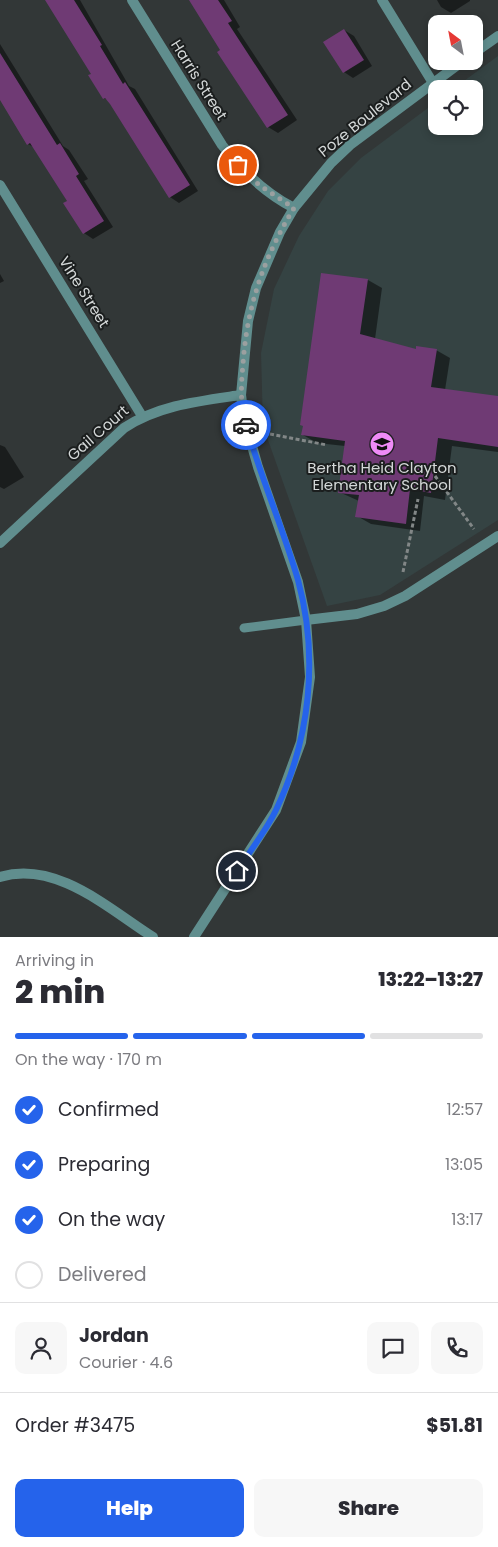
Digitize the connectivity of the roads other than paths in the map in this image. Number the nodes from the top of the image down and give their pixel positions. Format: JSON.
{"nodes":[{"id":1,"x":132,"y":0,"type":"edge"},
{"id":2,"x":382,"y":0,"type":"edge"},
{"id":3,"x":498,"y":36,"type":"edge"},
{"id":4,"x":483,"y":47,"type":"edge"},
{"id":5,"x":451,"y":70,"type":"edge"},
{"id":6,"x":431,"y":80,"type":"edge"},
{"id":7,"x":437,"y":80,"type":"edge"},
{"id":8,"x":428,"y":87,"type":"edge"},
{"id":9,"x":0,"y":185,"type":"edge"},
{"id":10,"x":294,"y":208,"type":"junction"},
{"id":11,"x":241,"y":395,"type":"junction"},
{"id":12,"x":142,"y":416,"type":"junction"},
{"id":13,"x":498,"y":536,"type":"edge"},
{"id":14,"x":0,"y":543,"type":"edge"},
{"id":15,"x":306,"y":620,"type":"junction"},
{"id":16,"x":244,"y":628,"type":"dead end"},
{"id":17,"x":0,"y":877,"type":"edge"},
{"id":18,"x":153,"y":937,"type":"edge"},
{"id":19,"x":194,"y":937,"type":"edge"}],
"edges":[{"from":1,"to":10,"type":"street","name":"Harris Street"},
{"from":2,"to":6,"type":"street"},
{"from":3,"to":4,"type":"street"},
{"from":5,"to":7,"type":"street","name":"Poze Boulevard"},
{"from":8,"to":10,"type":"street","name":"Poze Boulevard"},
{"from":9,"to":12,"type":"street","name":"Vine Street"},
{"from":10,"to":11,"type":"street","name":"Poze Boulevard"},
{"from":11,"to":12,"type":"street","name":"Gail Court"},
{"from":11,"to":15,"type":"street","name":"Poze Boulevard"},
{"from":12,"to":14,"type":"street","name":"Gail Court"},
{"from":13,"to":15,"type":"street"},
{"from":15,"to":16,"type":"lane"},
{"from":15,"to":19,"type":"street","name":"Poze Boulevard"},
{"from":17,"to":18,"type":"street"}]}
